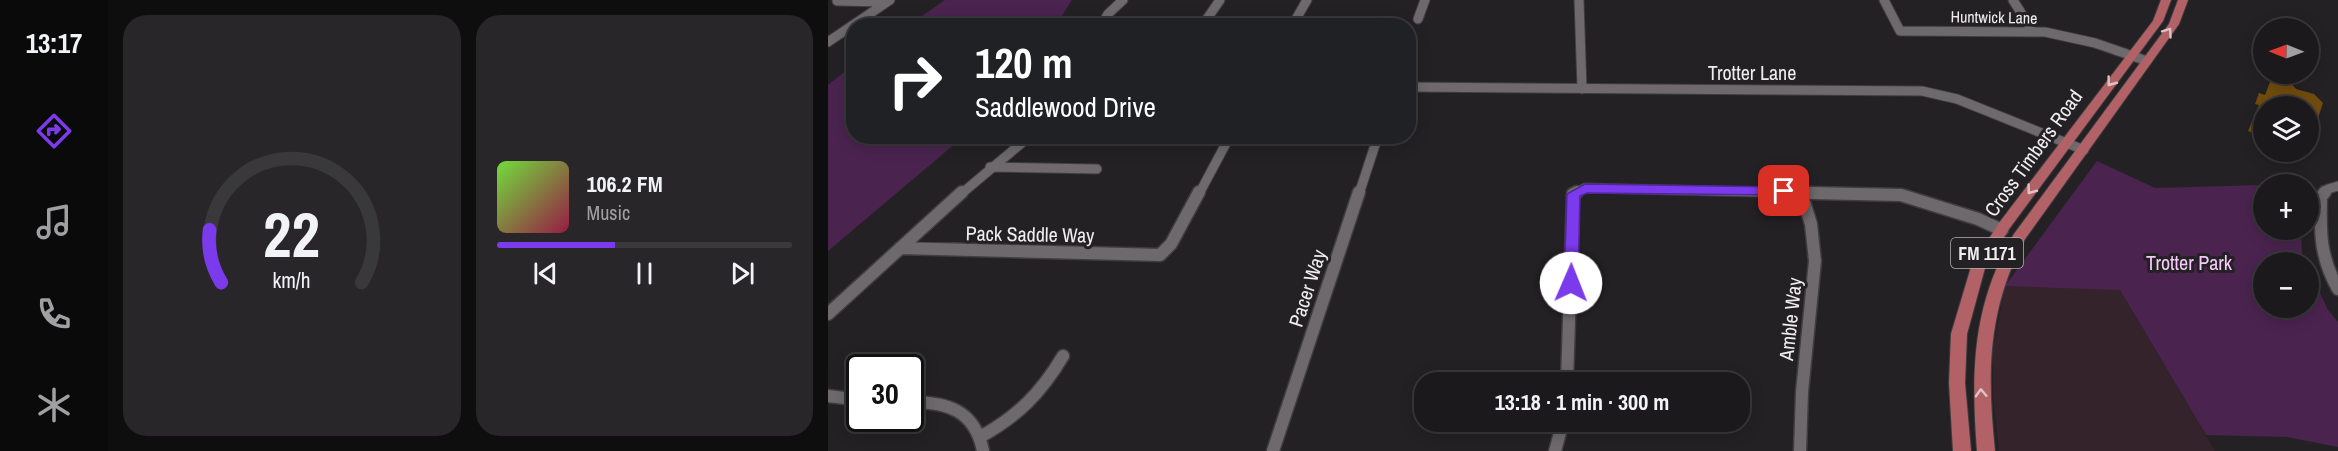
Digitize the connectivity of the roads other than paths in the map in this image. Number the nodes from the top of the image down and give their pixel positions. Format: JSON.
{"nodes":[{"id":1,"x":1123,"y":0,"type":"edge"},
{"id":2,"x":1220,"y":0,"type":"edge"},
{"id":3,"x":1307,"y":0,"type":"edge"},
{"id":4,"x":1425,"y":0,"type":"edge"},
{"id":5,"x":1579,"y":0,"type":"edge"},
{"id":6,"x":1884,"y":0,"type":"edge"},
{"id":7,"x":2013,"y":0,"type":"edge"},
{"id":8,"x":2166,"y":0,"type":"edge"},
{"id":9,"x":2183,"y":0,"type":"edge"},
{"id":10,"x":837,"y":1,"type":"edge"},
{"id":11,"x":889,"y":1,"type":"edge"},
{"id":12,"x":864,"y":18,"type":"edge"},
{"id":13,"x":1108,"y":18,"type":"edge"},
{"id":14,"x":1208,"y":18,"type":"edge"},
{"id":15,"x":1297,"y":18,"type":"edge"},
{"id":16,"x":1418,"y":20,"type":"dead end"},
{"id":17,"x":846,"y":30,"type":"edge"},
{"id":18,"x":2033,"y":32,"type":"junction"},
{"id":19,"x":828,"y":42,"type":"edge"},
{"id":20,"x":2131,"y":56,"type":"junction"},
{"id":21,"x":2147,"y":60,"type":"junction"},
{"id":22,"x":1416,"y":87,"type":"edge"},
{"id":23,"x":1582,"y":88,"type":"junction"},
{"id":24,"x":2066,"y":143,"type":"junction"},
{"id":25,"x":1020,"y":144,"type":"edge"},
{"id":26,"x":1226,"y":144,"type":"edge"},
{"id":27,"x":1375,"y":144,"type":"edge"},
{"id":28,"x":2084,"y":150,"type":"junction"},
{"id":29,"x":990,"y":167,"type":"junction"},
{"id":30,"x":1097,"y":170,"type":"dead end"},
{"id":31,"x":2338,"y":186,"type":"edge"},
{"id":32,"x":1801,"y":192,"type":"junction"},
{"id":33,"x":2002,"y":230,"type":"junction"},
{"id":34,"x":900,"y":248,"type":"junction"},
{"id":35,"x":2338,"y":289,"type":"edge"},
{"id":36,"x":828,"y":314,"type":"edge"},
{"id":37,"x":1063,"y":356,"type":"dead end"},
{"id":38,"x":1567,"y":372,"type":"edge"},
{"id":39,"x":828,"y":396,"type":"edge"},
{"id":40,"x":846,"y":398,"type":"edge"},
{"id":41,"x":924,"y":402,"type":"edge"},
{"id":42,"x":1560,"y":432,"type":"edge"},
{"id":43,"x":980,"y":437,"type":"junction"},
{"id":44,"x":983,"y":451,"type":"edge"},
{"id":45,"x":1273,"y":451,"type":"edge"},
{"id":46,"x":1555,"y":451,"type":"edge"},
{"id":47,"x":1800,"y":451,"type":"edge"},
{"id":48,"x":1962,"y":451,"type":"edge"},
{"id":49,"x":1986,"y":451,"type":"edge"}],
"edges":[{"from":1,"to":13,"type":"street"},
{"from":2,"to":14,"type":"street"},
{"from":3,"to":15,"type":"street"},
{"from":4,"to":16,"type":"street"},
{"from":5,"to":23,"type":"street"},
{"from":6,"to":18,"type":"street","name":"Huntwick Lane"},
{"from":7,"to":18,"type":"street"},
{"from":8,"to":20,"type":"main road","name":"Cross Timbers Road","number":"FM 1171"},
{"from":21,"to":9,"type":"main road","name":"Cross Timbers Road","number":"FM 1171","one_way":true},
{"from":10,"to":11,"type":"street"},
{"from":11,"to":12,"type":"street"},
{"from":17,"to":19,"type":"street"},
{"from":18,"to":20,"type":"street","name":"Huntwick Lane"},
{"from":20,"to":21,"type":"street","name":"Huntwick Lane"},
{"from":20,"to":24,"type":"main road","name":"Cross Timbers Road","number":"FM 1171","one_way":true},
{"from":21,"to":28,"type":"main road","name":"Cross Timbers Road","number":"FM 1171"},
{"from":22,"to":23,"type":"street","name":"Trotter Lane"},
{"from":23,"to":24,"type":"street","name":"Trotter Lane"},
{"from":24,"to":28,"type":"street","name":"Trotter Lane"},
{"from":24,"to":33,"type":"main road","name":"Cross Timbers Road","number":"FM 1171","one_way":true},
{"from":25,"to":29,"type":"street"},
{"from":26,"to":34,"type":"street","name":"Pack Saddle Way"},
{"from":27,"to":45,"type":"street","name":"Pacer Way"},
{"from":49,"to":28,"type":"main road","name":"Cross Timbers Road","number":"FM 1171","one_way":true},
{"from":29,"to":30,"type":"street"},
{"from":29,"to":34,"type":"street"},
{"from":31,"to":35,"type":"street"},
{"from":32,"to":33,"type":"street"},
{"from":32,"to":38,"type":"street"},
{"from":32,"to":47,"type":"street","name":"Amble Way"},
{"from":33,"to":48,"type":"main road","name":"Cross Timbers Road","number":"FM 1171"},
{"from":34,"to":36,"type":"street"},
{"from":37,"to":43,"type":"street"},
{"from":39,"to":40,"type":"street"},
{"from":41,"to":43,"type":"street"},
{"from":42,"to":46,"type":"street"},
{"from":43,"to":44,"type":"street"}]}
